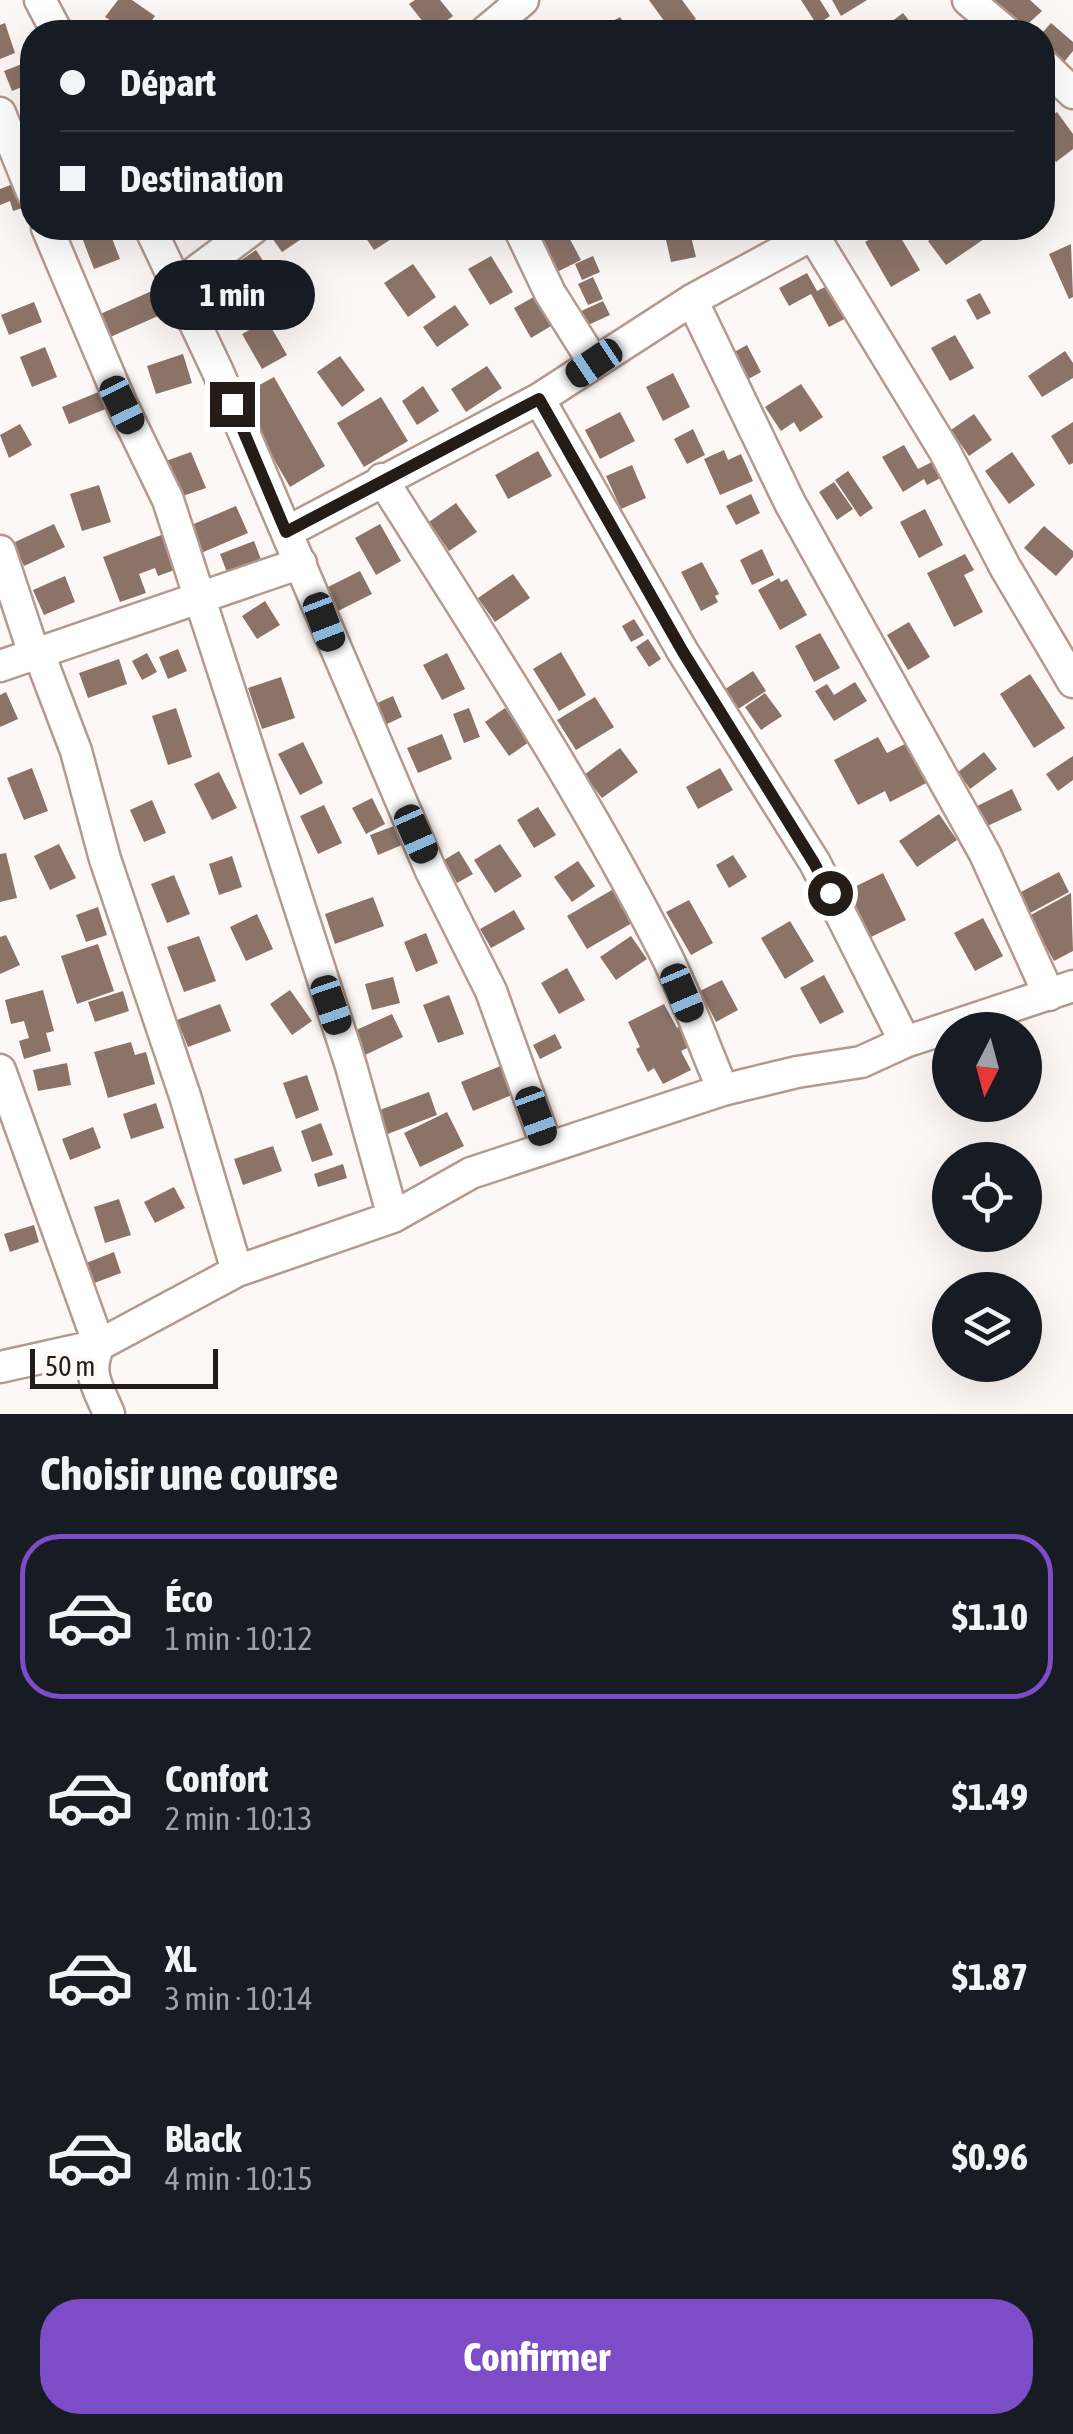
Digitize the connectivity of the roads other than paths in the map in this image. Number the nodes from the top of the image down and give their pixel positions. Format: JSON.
{"nodes":[{"id":1,"x":968,"y":0,"type":"edge"},
{"id":2,"x":521,"y":1,"type":"edge"},
{"id":3,"x":499,"y":20,"type":"edge"},
{"id":4,"x":992,"y":20,"type":"edge"},
{"id":5,"x":0,"y":113,"type":"edge"},
{"id":6,"x":20,"y":162,"type":"edge"},
{"id":7,"x":52,"y":240,"type":"edge"},
{"id":8,"x":155,"y":240,"type":"edge"},
{"id":9,"x":238,"y":240,"type":"edge"},
{"id":10,"x":525,"y":240,"type":"edge"},
{"id":11,"x":802,"y":240,"type":"edge"},
{"id":12,"x":824,"y":240,"type":"edge"},
{"id":13,"x":175,"y":286,"type":"junction"},
{"id":14,"x":692,"y":300,"type":"junction"},
{"id":15,"x":594,"y":363,"type":"junction"},
{"id":16,"x":539,"y":399,"type":"junction"},
{"id":17,"x":382,"y":480,"type":"junction"},
{"id":18,"x":286,"y":532,"type":"junction"},
{"id":19,"x":0,"y":552,"type":"edge"},
{"id":20,"x":301,"y":563,"type":"junction"},
{"id":21,"x":200,"y":596,"type":"junction"},
{"id":22,"x":36,"y":652,"type":"junction"},
{"id":23,"x":0,"y":666,"type":"edge"},
{"id":24,"x":1073,"y":682,"type":"edge"},
{"id":25,"x":1061,"y":990,"type":"edge"},
{"id":26,"x":905,"y":1042,"type":"junction"},
{"id":27,"x":0,"y":1070,"type":"edge"},
{"id":28,"x":723,"y":1090,"type":"junction"},
{"id":29,"x":547,"y":1146,"type":"junction"},
{"id":30,"x":394,"y":1216,"type":"junction"},
{"id":31,"x":237,"y":1272,"type":"junction"},
{"id":32,"x":99,"y":1345,"type":"junction"},
{"id":33,"x":0,"y":1367,"type":"edge"},
{"id":34,"x":109,"y":1414,"type":"edge"}],
"edges":[{"from":1,"to":4,"type":"street"},
{"from":2,"to":3,"type":"street"},
{"from":5,"to":6,"type":"street"},
{"from":7,"to":21,"type":"street"},
{"from":8,"to":13,"type":"street"},
{"from":9,"to":13,"type":"street"},
{"from":10,"to":15,"type":"street"},
{"from":11,"to":14,"type":"street"},
{"from":12,"to":24,"type":"street"},
{"from":13,"to":18,"type":"street"},
{"from":14,"to":15,"type":"street"},
{"from":14,"to":25,"type":"street"},
{"from":15,"to":16,"type":"street"},
{"from":16,"to":17,"type":"street"},
{"from":16,"to":26,"type":"street"},
{"from":17,"to":18,"type":"street"},
{"from":17,"to":28,"type":"street"},
{"from":18,"to":20,"type":"street"},
{"from":19,"to":22,"type":"street"},
{"from":20,"to":21,"type":"street"},
{"from":20,"to":29,"type":"street"},
{"from":21,"to":22,"type":"street"},
{"from":21,"to":30,"type":"street"},
{"from":22,"to":23,"type":"street"},
{"from":22,"to":31,"type":"street"},
{"from":25,"to":26,"type":"street"},
{"from":26,"to":28,"type":"street"},
{"from":27,"to":32,"type":"street"},
{"from":28,"to":29,"type":"street"},
{"from":29,"to":30,"type":"street"},
{"from":30,"to":31,"type":"street"},
{"from":31,"to":32,"type":"street"},
{"from":32,"to":33,"type":"street"},
{"from":32,"to":34,"type":"street"}]}
